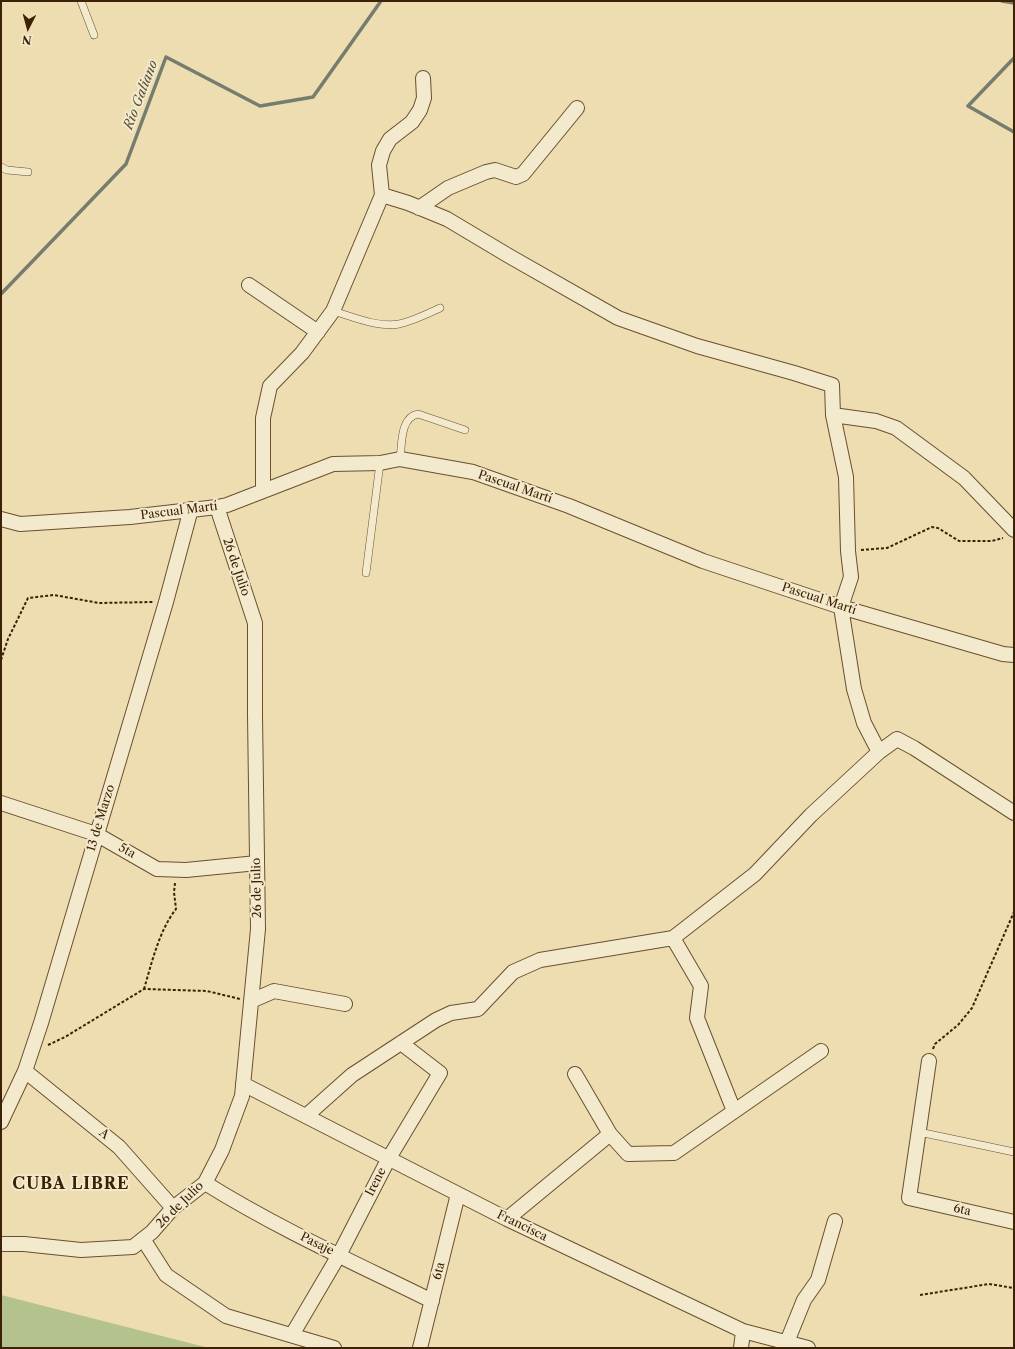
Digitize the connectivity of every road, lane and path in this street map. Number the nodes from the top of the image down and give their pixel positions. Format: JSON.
{"nodes":[{"id":1,"x":80,"y":1,"type":"edge"},
{"id":2,"x":94,"y":35,"type":"dead end"},
{"id":3,"x":423,"y":78,"type":"dead end"},
{"id":4,"x":577,"y":108,"type":"dead end"},
{"id":5,"x":1,"y":168,"type":"edge"},
{"id":6,"x":28,"y":172,"type":"dead end"},
{"id":7,"x":382,"y":195,"type":"junction"},
{"id":8,"x":419,"y":208,"type":"junction"},
{"id":9,"x":249,"y":285,"type":"dead end"},
{"id":10,"x":440,"y":308,"type":"dead end"},
{"id":11,"x":333,"y":311,"type":"junction"},
{"id":12,"x":318,"y":332,"type":"junction"},
{"id":13,"x":833,"y":415,"type":"junction"},
{"id":14,"x":465,"y":430,"type":"dead end"},
{"id":15,"x":400,"y":459,"type":"junction"},
{"id":16,"x":380,"y":463,"type":"junction"},
{"id":17,"x":263,"y":491,"type":"junction"},
{"id":18,"x":217,"y":508,"type":"junction"},
{"id":19,"x":192,"y":509,"type":"junction"},
{"id":20,"x":1,"y":519,"type":"edge"},
{"id":21,"x":1010,"y":533,"type":"edge"},
{"id":22,"x":848,"y":551,"type":"junction"},
{"id":23,"x":366,"y":573,"type":"dead end"},
{"id":24,"x":166,"y":602,"type":"junction"},
{"id":25,"x":841,"y":607,"type":"junction"},
{"id":26,"x":1014,"y":655,"type":"edge"},
{"id":27,"x":1,"y":660,"type":"edge"},
{"id":28,"x":879,"y":752,"type":"junction"},
{"id":29,"x":1,"y":803,"type":"edge"},
{"id":30,"x":1014,"y":813,"type":"edge"},
{"id":31,"x":96,"y":834,"type":"junction"},
{"id":32,"x":257,"y":863,"type":"junction"},
{"id":33,"x":176,"y":870,"type":"junction"},
{"id":34,"x":1014,"y":912,"type":"edge"},
{"id":35,"x":673,"y":938,"type":"junction"},
{"id":36,"x":144,"y":989,"type":"junction"},
{"id":37,"x":251,"y":1001,"type":"junction"},
{"id":38,"x":345,"y":1004,"type":"dead end"},
{"id":39,"x":401,"y":1043,"type":"junction"},
{"id":40,"x":821,"y":1051,"type":"dead end"},
{"id":41,"x":31,"y":1054,"type":"junction"},
{"id":42,"x":929,"y":1061,"type":"joint"},
{"id":43,"x":25,"y":1071,"type":"junction"},
{"id":44,"x":575,"y":1074,"type":"dead end"},
{"id":45,"x":243,"y":1084,"type":"junction"},
{"id":46,"x":734,"y":1111,"type":"junction"},
{"id":47,"x":306,"y":1116,"type":"junction"},
{"id":48,"x":1,"y":1122,"type":"edge"},
{"id":49,"x":919,"y":1132,"type":"junction"},
{"id":50,"x":610,"y":1134,"type":"junction"},
{"id":51,"x":1014,"y":1152,"type":"edge"},
{"id":52,"x":389,"y":1158,"type":"junction"},
{"id":53,"x":205,"y":1183,"type":"junction"},
{"id":54,"x":458,"y":1194,"type":"junction"},
{"id":55,"x":173,"y":1208,"type":"junction"},
{"id":56,"x":507,"y":1219,"type":"junction"},
{"id":57,"x":835,"y":1221,"type":"dead end"},
{"id":58,"x":1014,"y":1222,"type":"edge"},
{"id":59,"x":143,"y":1239,"type":"junction"},
{"id":60,"x":1,"y":1244,"type":"edge"},
{"id":61,"x":339,"y":1255,"type":"junction"},
{"id":62,"x":1014,"y":1288,"type":"edge"},
{"id":63,"x":920,"y":1295,"type":"dead end"},
{"id":64,"x":432,"y":1301,"type":"junction"},
{"id":65,"x":743,"y":1331,"type":"junction"},
{"id":66,"x":292,"y":1335,"type":"junction"},
{"id":67,"x":787,"y":1342,"type":"junction"},
{"id":68,"x":334,"y":1348,"type":"edge"},
{"id":69,"x":420,"y":1348,"type":"edge"},
{"id":70,"x":741,"y":1348,"type":"edge"},
{"id":71,"x":808,"y":1348,"type":"edge"}],
"edges":[{"from":1,"to":2,"type":"lane"},
{"from":3,"to":7,"type":"street"},
{"from":4,"to":8,"type":"street"},
{"from":5,"to":6,"type":"lane"},
{"from":7,"to":8,"type":"street"},
{"from":7,"to":11,"type":"street"},
{"from":8,"to":13,"type":"street"},
{"from":9,"to":12,"type":"street"},
{"from":10,"to":11,"type":"lane"},
{"from":11,"to":12,"type":"street"},
{"from":12,"to":17,"type":"street"},
{"from":13,"to":21,"type":"street"},
{"from":13,"to":22,"type":"street"},
{"from":14,"to":15,"type":"lane"},
{"from":15,"to":16,"type":"street","name":"Pascual Martí"},
{"from":15,"to":25,"type":"street","name":"Pascual Martí"},
{"from":16,"to":17,"type":"street","name":"Pascual Martí"},
{"from":16,"to":23,"type":"lane"},
{"from":17,"to":18,"type":"street","name":"Pascual Martí"},
{"from":18,"to":19,"type":"street","name":"Pascual Martí"},
{"from":18,"to":32,"type":"street","name":"26 de Julio"},
{"from":19,"to":20,"type":"street","name":"Pascual Martí"},
{"from":19,"to":24,"type":"street","name":"13 de Marzo"},
{"from":21,"to":22,"type":"path"},
{"from":22,"to":25,"type":"street"},
{"from":24,"to":27,"type":"path"},
{"from":24,"to":31,"type":"street","name":"13 de Marzo"},
{"from":25,"to":26,"type":"street","name":"Pascual Martí"},
{"from":25,"to":28,"type":"street"},
{"from":28,"to":30,"type":"street"},
{"from":28,"to":35,"type":"street"},
{"from":29,"to":31,"type":"street","name":"5ta"},
{"from":31,"to":33,"type":"street","name":"5ta"},
{"from":31,"to":41,"type":"street","name":"13 de Marzo"},
{"from":32,"to":33,"type":"street","name":"5ta"},
{"from":32,"to":37,"type":"street","name":"26 de Julio"},
{"from":33,"to":36,"type":"path"},
{"from":34,"to":42,"type":"path"},
{"from":35,"to":39,"type":"street"},
{"from":35,"to":46,"type":"street"},
{"from":36,"to":37,"type":"path"},
{"from":36,"to":41,"type":"path"},
{"from":37,"to":38,"type":"street"},
{"from":37,"to":45,"type":"street","name":"26 de Julio"},
{"from":39,"to":47,"type":"street"},
{"from":39,"to":52,"type":"street","name":"Irene"},
{"from":40,"to":46,"type":"street"},
{"from":41,"to":43,"type":"street","name":"13 de Marzo"},
{"from":42,"to":49,"type":"street"},
{"from":43,"to":48,"type":"street","name":"13 de Marzo"},
{"from":43,"to":55,"type":"street","name":"A"},
{"from":44,"to":50,"type":"street"},
{"from":45,"to":47,"type":"street","name":"Francisca"},
{"from":45,"to":53,"type":"street","name":"26 de Julio"},
{"from":46,"to":50,"type":"street"},
{"from":47,"to":52,"type":"street","name":"Francisca"},
{"from":49,"to":51,"type":"lane"},
{"from":49,"to":58,"type":"street","name":"6ta"},
{"from":50,"to":56,"type":"street"},
{"from":52,"to":54,"type":"street","name":"Francisca"},
{"from":52,"to":61,"type":"street","name":"Irene"},
{"from":53,"to":55,"type":"street","name":"26 de Julio"},
{"from":53,"to":61,"type":"street","name":"Pasaje"},
{"from":54,"to":56,"type":"street","name":"Francisca"},
{"from":54,"to":64,"type":"street","name":"6ta"},
{"from":55,"to":59,"type":"street","name":"26 de Julio"},
{"from":56,"to":65,"type":"street","name":"Francisca"},
{"from":57,"to":67,"type":"street"},
{"from":59,"to":60,"type":"street","name":"26 de Julio"},
{"from":59,"to":66,"type":"street"},
{"from":61,"to":64,"type":"street","name":"Pasaje"},
{"from":61,"to":66,"type":"street","name":"Irene"},
{"from":62,"to":63,"type":"path"},
{"from":64,"to":69,"type":"street","name":"6ta"},
{"from":65,"to":67,"type":"street","name":"Francisca"},
{"from":65,"to":70,"type":"street"},
{"from":66,"to":68,"type":"street"},
{"from":67,"to":71,"type":"street","name":"Francisca"}]}
